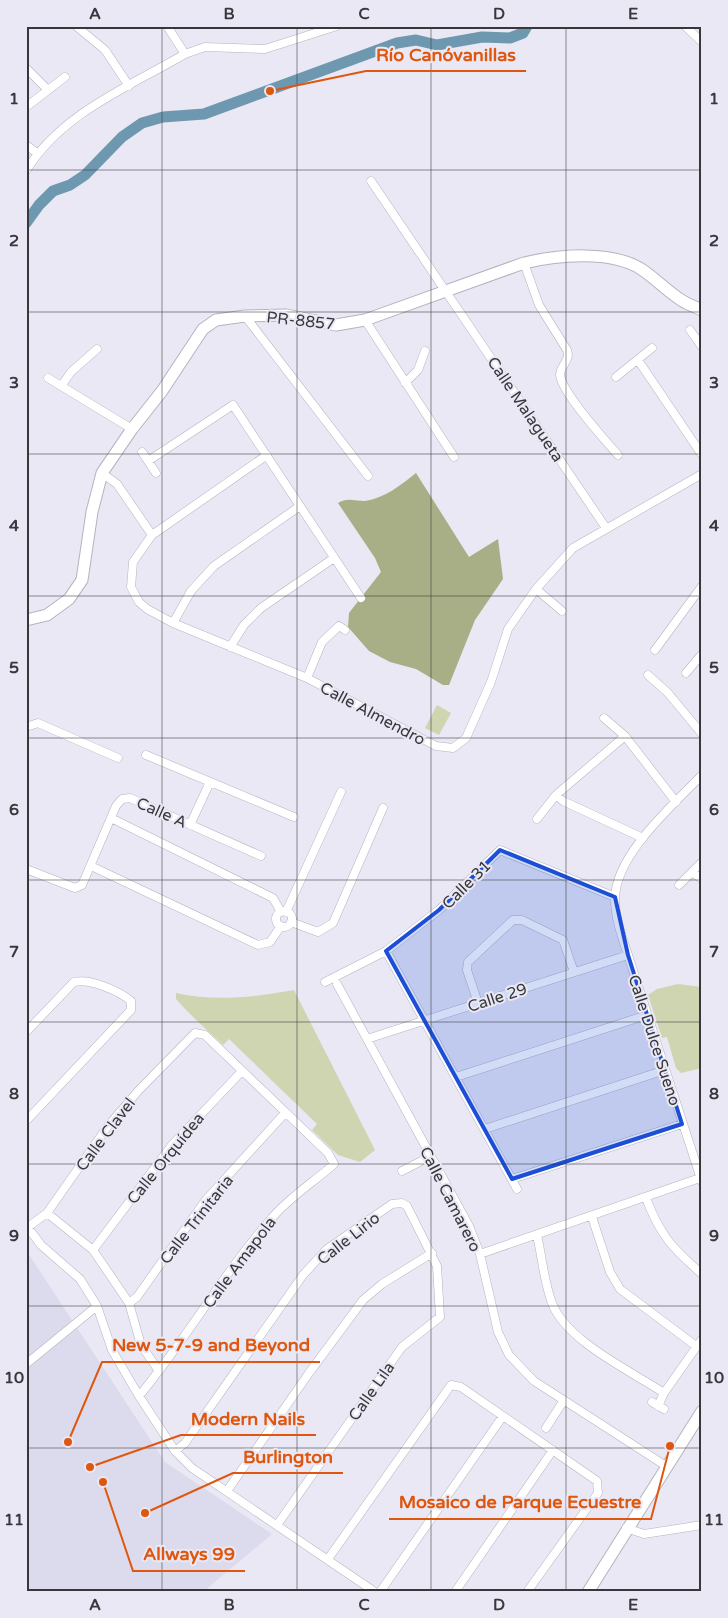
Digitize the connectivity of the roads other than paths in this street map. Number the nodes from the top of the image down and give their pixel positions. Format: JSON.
{"nodes":[{"id":1,"x":76,"y":26,"type":"edge"},
{"id":2,"x":166,"y":26,"type":"edge"},
{"id":3,"x":337,"y":26,"type":"edge"},
{"id":4,"x":685,"y":26,"type":"edge"},
{"id":5,"x":702,"y":42,"type":"edge"},
{"id":6,"x":185,"y":54,"type":"junction"},
{"id":7,"x":26,"y":68,"type":"edge"},
{"id":8,"x":65,"y":76,"type":"dead end"},
{"id":9,"x":129,"y":86,"type":"junction"},
{"id":10,"x":47,"y":89,"type":"junction"},
{"id":11,"x":26,"y":107,"type":"edge"},
{"id":12,"x":26,"y":145,"type":"edge"},
{"id":13,"x":37,"y":154,"type":"junction"},
{"id":14,"x":26,"y":171,"type":"edge"},
{"id":15,"x":371,"y":181,"type":"dead end"},
{"id":16,"x":524,"y":263,"type":"junction"},
{"id":17,"x":446,"y":291,"type":"junction"},
{"id":18,"x":702,"y":310,"type":"edge"},
{"id":19,"x":245,"y":316,"type":"junction"},
{"id":20,"x":365,"y":320,"type":"junction"},
{"id":21,"x":690,"y":330,"type":"dead end"},
{"id":22,"x":702,"y":347,"type":"edge"},
{"id":23,"x":652,"y":348,"type":"dead end"},
{"id":24,"x":97,"y":349,"type":"dead end"},
{"id":25,"x":425,"y":351,"type":"dead end"},
{"id":26,"x":638,"y":360,"type":"junction"},
{"id":27,"x":616,"y":377,"type":"dead end"},
{"id":28,"x":48,"y":378,"type":"dead end"},
{"id":29,"x":405,"y":383,"type":"junction"},
{"id":30,"x":62,"y":385,"type":"junction"},
{"id":31,"x":132,"y":429,"type":"junction"},
{"id":32,"x":142,"y":452,"type":"dead end"},
{"id":33,"x":618,"y":455,"type":"dead end"},
{"id":34,"x":266,"y":456,"type":"junction"},
{"id":35,"x":702,"y":456,"type":"edge"},
{"id":36,"x":454,"y":457,"type":"dead end"},
{"id":37,"x":148,"y":461,"type":"junction"},
{"id":38,"x":156,"y":473,"type":"dead end"},
{"id":39,"x":102,"y":474,"type":"junction"},
{"id":40,"x":702,"y":474,"type":"edge"},
{"id":41,"x":368,"y":476,"type":"dead end"},
{"id":42,"x":300,"y":506,"type":"junction"},
{"id":43,"x":606,"y":528,"type":"junction"},
{"id":44,"x":152,"y":535,"type":"junction"},
{"id":45,"x":334,"y":558,"type":"junction"},
{"id":46,"x":702,"y":586,"type":"edge"},
{"id":47,"x":536,"y":589,"type":"junction"},
{"id":48,"x":361,"y":598,"type":"dead end"},
{"id":49,"x":562,"y":610,"type":"dead end"},
{"id":50,"x":26,"y":620,"type":"edge"},
{"id":51,"x":173,"y":623,"type":"junction"},
{"id":52,"x":345,"y":630,"type":"dead end"},
{"id":53,"x":230,"y":647,"type":"junction"},
{"id":54,"x":655,"y":650,"type":"dead end"},
{"id":55,"x":702,"y":654,"type":"edge"},
{"id":56,"x":686,"y":673,"type":"dead end"},
{"id":57,"x":648,"y":675,"type":"dead end"},
{"id":58,"x":306,"y":678,"type":"junction"},
{"id":59,"x":604,"y":718,"type":"dead end"},
{"id":60,"x":26,"y":727,"type":"edge"},
{"id":61,"x":702,"y":734,"type":"edge"},
{"id":62,"x":625,"y":736,"type":"junction"},
{"id":63,"x":146,"y":755,"type":"dead end"},
{"id":64,"x":118,"y":758,"type":"dead end"},
{"id":65,"x":702,"y":775,"type":"edge"},
{"id":66,"x":210,"y":782,"type":"junction"},
{"id":67,"x":341,"y":792,"type":"dead end"},
{"id":68,"x":556,"y":795,"type":"junction"},
{"id":69,"x":676,"y":802,"type":"junction"},
{"id":70,"x":383,"y":808,"type":"dead end"},
{"id":71,"x":294,"y":817,"type":"dead end"},
{"id":72,"x":111,"y":818,"type":"junction"},
{"id":73,"x":537,"y":819,"type":"dead end"},
{"id":74,"x":190,"y":825,"type":"junction"},
{"id":75,"x":642,"y":838,"type":"junction"},
{"id":76,"x":260,"y":856,"type":"dead end"},
{"id":77,"x":702,"y":862,"type":"edge"},
{"id":78,"x":91,"y":866,"type":"junction"},
{"id":79,"x":26,"y":869,"type":"edge"},
{"id":80,"x":693,"y":873,"type":"junction"},
{"id":81,"x":702,"y":879,"type":"edge"},
{"id":82,"x":679,"y":885,"type":"dead end"},
{"id":83,"x":615,"y":897,"type":"junction"},
{"id":84,"x":283,"y":912,"type":"junction"},
{"id":85,"x":291,"y":922,"type":"junction"},
{"id":86,"x":281,"y":926,"type":"junction"},
{"id":87,"x":386,"y":951,"type":"junction"},
{"id":88,"x":628,"y":955,"type":"junction"},
{"id":89,"x":574,"y":972,"type":"junction"},
{"id":90,"x":325,"y":982,"type":"dead end"},
{"id":91,"x":337,"y":984,"type":"dead end"},
{"id":92,"x":478,"y":1003,"type":"junction"},
{"id":93,"x":647,"y":1015,"type":"junction"},
{"id":94,"x":425,"y":1020,"type":"junction"},
{"id":95,"x":26,"y":1032,"type":"edge"},
{"id":96,"x":367,"y":1039,"type":"junction"},
{"id":97,"x":665,"y":1070,"type":"junction"},
{"id":98,"x":242,"y":1071,"type":"junction"},
{"id":99,"x":456,"y":1077,"type":"junction"},
{"id":100,"x":285,"y":1113,"type":"junction"},
{"id":101,"x":26,"y":1121,"type":"edge"},
{"id":102,"x":682,"y":1124,"type":"junction"},
{"id":103,"x":485,"y":1128,"type":"junction"},
{"id":104,"x":430,"y":1156,"type":"junction"},
{"id":105,"x":402,"y":1171,"type":"dead end"},
{"id":106,"x":512,"y":1179,"type":"junction"},
{"id":107,"x":701,"y":1180,"type":"edge"},
{"id":108,"x":518,"y":1189,"type":"dead end"},
{"id":109,"x":646,"y":1198,"type":"junction"},
{"id":110,"x":47,"y":1213,"type":"junction"},
{"id":111,"x":592,"y":1217,"type":"junction"},
{"id":112,"x":27,"y":1226,"type":"edge"},
{"id":113,"x":537,"y":1236,"type":"junction"},
{"id":114,"x":93,"y":1250,"type":"junction"},
{"id":115,"x":432,"y":1253,"type":"junction"},
{"id":116,"x":480,"y":1254,"type":"junction"},
{"id":117,"x":702,"y":1274,"type":"edge"},
{"id":118,"x":129,"y":1303,"type":"junction"},
{"id":119,"x":97,"y":1306,"type":"junction"},
{"id":120,"x":702,"y":1340,"type":"edge"},
{"id":121,"x":696,"y":1346,"type":"junction"},
{"id":122,"x":26,"y":1364,"type":"edge"},
{"id":123,"x":159,"y":1371,"type":"junction"},
{"id":124,"x":664,"y":1393,"type":"junction"},
{"id":125,"x":138,"y":1396,"type":"junction"},
{"id":126,"x":564,"y":1400,"type":"junction"},
{"id":127,"x":658,"y":1406,"type":"dead end"},
{"id":128,"x":702,"y":1411,"type":"edge"},
{"id":129,"x":503,"y":1416,"type":"junction"},
{"id":130,"x":546,"y":1428,"type":"dead end"},
{"id":131,"x":553,"y":1450,"type":"junction"},
{"id":132,"x":175,"y":1451,"type":"junction"},
{"id":133,"x":666,"y":1466,"type":"junction"},
{"id":134,"x":227,"y":1491,"type":"junction"},
{"id":135,"x":277,"y":1525,"type":"junction"},
{"id":136,"x":702,"y":1525,"type":"edge"},
{"id":137,"x":626,"y":1528,"type":"junction"},
{"id":138,"x":328,"y":1559,"type":"junction"},
{"id":139,"x":375,"y":1592,"type":"edge"},
{"id":140,"x":380,"y":1592,"type":"edge"},
{"id":141,"x":455,"y":1592,"type":"edge"},
{"id":142,"x":527,"y":1592,"type":"edge"},
{"id":143,"x":588,"y":1592,"type":"edge"}],
"edges":[{"from":1,"to":9,"type":"street"},
{"from":2,"to":6,"type":"street"},
{"from":3,"to":6,"type":"street"},
{"from":4,"to":5,"type":"street"},
{"from":6,"to":9,"type":"street"},
{"from":7,"to":10,"type":"street"},
{"from":8,"to":10,"type":"street"},
{"from":9,"to":13,"type":"street"},
{"from":10,"to":11,"type":"street"},
{"from":12,"to":13,"type":"street"},
{"from":13,"to":14,"type":"street"},
{"from":15,"to":17,"type":"street","name":"Calle Malagueta"},
{"from":16,"to":17,"type":"street","name":"PR-8857"},
{"from":16,"to":18,"type":"street","name":"PR-8857"},
{"from":16,"to":33,"type":"street"},
{"from":17,"to":20,"type":"street","name":"PR-8857"},
{"from":17,"to":43,"type":"street","name":"Calle Malagueta"},
{"from":19,"to":20,"type":"street","name":"PR-8857"},
{"from":19,"to":31,"type":"street","name":"PR-8857"},
{"from":19,"to":41,"type":"street"},
{"from":20,"to":29,"type":"street"},
{"from":21,"to":22,"type":"street"},
{"from":23,"to":26,"type":"street"},
{"from":24,"to":30,"type":"street"},
{"from":25,"to":29,"type":"street"},
{"from":26,"to":27,"type":"street"},
{"from":26,"to":35,"type":"street"},
{"from":28,"to":30,"type":"street"},
{"from":29,"to":36,"type":"street"},
{"from":30,"to":31,"type":"street"},
{"from":31,"to":39,"type":"street","name":"PR-8857"},
{"from":32,"to":37,"type":"street"},
{"from":34,"to":37,"type":"street"},
{"from":34,"to":42,"type":"street"},
{"from":34,"to":44,"type":"street","name":"Calle Almendro"},
{"from":37,"to":38,"type":"street"},
{"from":39,"to":44,"type":"street"},
{"from":39,"to":50,"type":"street","name":"PR-8857"},
{"from":40,"to":43,"type":"street","name":"Calle Almendro"},
{"from":42,"to":45,"type":"street"},
{"from":42,"to":51,"type":"street"},
{"from":43,"to":47,"type":"street","name":"Calle Almendro"},
{"from":44,"to":51,"type":"street","name":"Calle Almendro"},
{"from":45,"to":48,"type":"street"},
{"from":45,"to":53,"type":"street"},
{"from":46,"to":54,"type":"street"},
{"from":47,"to":49,"type":"street"},
{"from":47,"to":58,"type":"street","name":"Calle Almendro"},
{"from":51,"to":53,"type":"street","name":"Calle Almendro"},
{"from":52,"to":58,"type":"street"},
{"from":53,"to":58,"type":"street","name":"Calle Almendro"},
{"from":55,"to":56,"type":"street"},
{"from":57,"to":61,"type":"street"},
{"from":59,"to":62,"type":"street"},
{"from":60,"to":64,"type":"street"},
{"from":62,"to":68,"type":"street"},
{"from":62,"to":69,"type":"street"},
{"from":63,"to":66,"type":"street"},
{"from":65,"to":69,"type":"street"},
{"from":66,"to":71,"type":"street"},
{"from":66,"to":74,"type":"street"},
{"from":67,"to":84,"type":"street"},
{"from":68,"to":73,"type":"street"},
{"from":68,"to":75,"type":"street"},
{"from":69,"to":75,"type":"street"},
{"from":70,"to":85,"type":"street"},
{"from":72,"to":74,"type":"street","name":"Calle A"},
{"from":72,"to":78,"type":"street","name":"Calle A"},
{"from":72,"to":84,"type":"street"},
{"from":74,"to":76,"type":"street","name":"Calle A"},
{"from":75,"to":83,"type":"street"},
{"from":77,"to":80,"type":"street"},
{"from":78,"to":79,"type":"street","name":"Calle A"},
{"from":78,"to":86,"type":"street"},
{"from":80,"to":81,"type":"street"},
{"from":80,"to":82,"type":"street"},
{"from":83,"to":87,"type":"street","name":"Calle 31"},
{"from":83,"to":88,"type":"street","name":"Calle Dulce Sueno"},
{"from":84,"to":85,"type":"street"},
{"from":84,"to":86,"type":"street"},
{"from":85,"to":86,"type":"street"},
{"from":87,"to":90,"type":"street","name":"Calle 31"},
{"from":87,"to":94,"type":"street"},
{"from":88,"to":89,"type":"street","name":"Calle 29"},
{"from":88,"to":93,"type":"street","name":"Calle Dulce Sueno"},
{"from":89,"to":92,"type":"street","name":"Calle 29"},
{"from":89,"to":92,"type":"street"},
{"from":91,"to":96,"type":"street","name":"Calle Camarero"},
{"from":92,"to":94,"type":"street","name":"Calle 29"},
{"from":93,"to":97,"type":"street","name":"Calle Dulce Sueno"},
{"from":93,"to":99,"type":"street"},
{"from":94,"to":96,"type":"street","name":"Calle 29"},
{"from":94,"to":99,"type":"street"},
{"from":95,"to":101,"type":"street"},
{"from":96,"to":104,"type":"street","name":"Calle Camarero"},
{"from":97,"to":102,"type":"street","name":"Calle Dulce Sueno"},
{"from":97,"to":103,"type":"street"},
{"from":98,"to":100,"type":"street"},
{"from":98,"to":110,"type":"street","name":"Calle Clavel"},
{"from":98,"to":114,"type":"street","name":"Calle Orquídea"},
{"from":99,"to":103,"type":"street"},
{"from":100,"to":118,"type":"street","name":"Calle Trinitaria"},
{"from":100,"to":123,"type":"street","name":"Calle Amapola"},
{"from":102,"to":106,"type":"street"},
{"from":102,"to":107,"type":"street","name":"Calle Dulce Sueno"},
{"from":103,"to":106,"type":"street"},
{"from":104,"to":105,"type":"street"},
{"from":104,"to":116,"type":"street","name":"Calle Camarero"},
{"from":106,"to":108,"type":"street"},
{"from":107,"to":109,"type":"street"},
{"from":109,"to":111,"type":"street"},
{"from":109,"to":117,"type":"street"},
{"from":110,"to":112,"type":"street","name":"Calle Clavel"},
{"from":110,"to":114,"type":"street"},
{"from":111,"to":113,"type":"street"},
{"from":111,"to":121,"type":"street"},
{"from":112,"to":119,"type":"street"},
{"from":113,"to":116,"type":"street"},
{"from":113,"to":124,"type":"street"},
{"from":114,"to":118,"type":"street"},
{"from":115,"to":132,"type":"street","name":"Calle Lirio"},
{"from":115,"to":134,"type":"street"},
{"from":115,"to":135,"type":"street","name":"Calle Lila"},
{"from":116,"to":126,"type":"street","name":"Calle Camarero"},
{"from":118,"to":123,"type":"street"},
{"from":119,"to":122,"type":"street"},
{"from":119,"to":125,"type":"street"},
{"from":120,"to":121,"type":"street"},
{"from":121,"to":124,"type":"street"},
{"from":123,"to":125,"type":"street","name":"Calle Amapola"},
{"from":124,"to":127,"type":"street"},
{"from":125,"to":132,"type":"street"},
{"from":126,"to":130,"type":"street"},
{"from":126,"to":133,"type":"street","name":"Calle Camarero"},
{"from":128,"to":133,"type":"street"},
{"from":129,"to":131,"type":"street"},
{"from":129,"to":138,"type":"street"},
{"from":129,"to":140,"type":"street"},
{"from":131,"to":141,"type":"street"},
{"from":131,"to":142,"type":"street"},
{"from":132,"to":134,"type":"street"},
{"from":133,"to":137,"type":"street"},
{"from":134,"to":135,"type":"street"},
{"from":135,"to":138,"type":"street"},
{"from":136,"to":137,"type":"street"},
{"from":137,"to":143,"type":"street"},
{"from":138,"to":139,"type":"street"}]}
